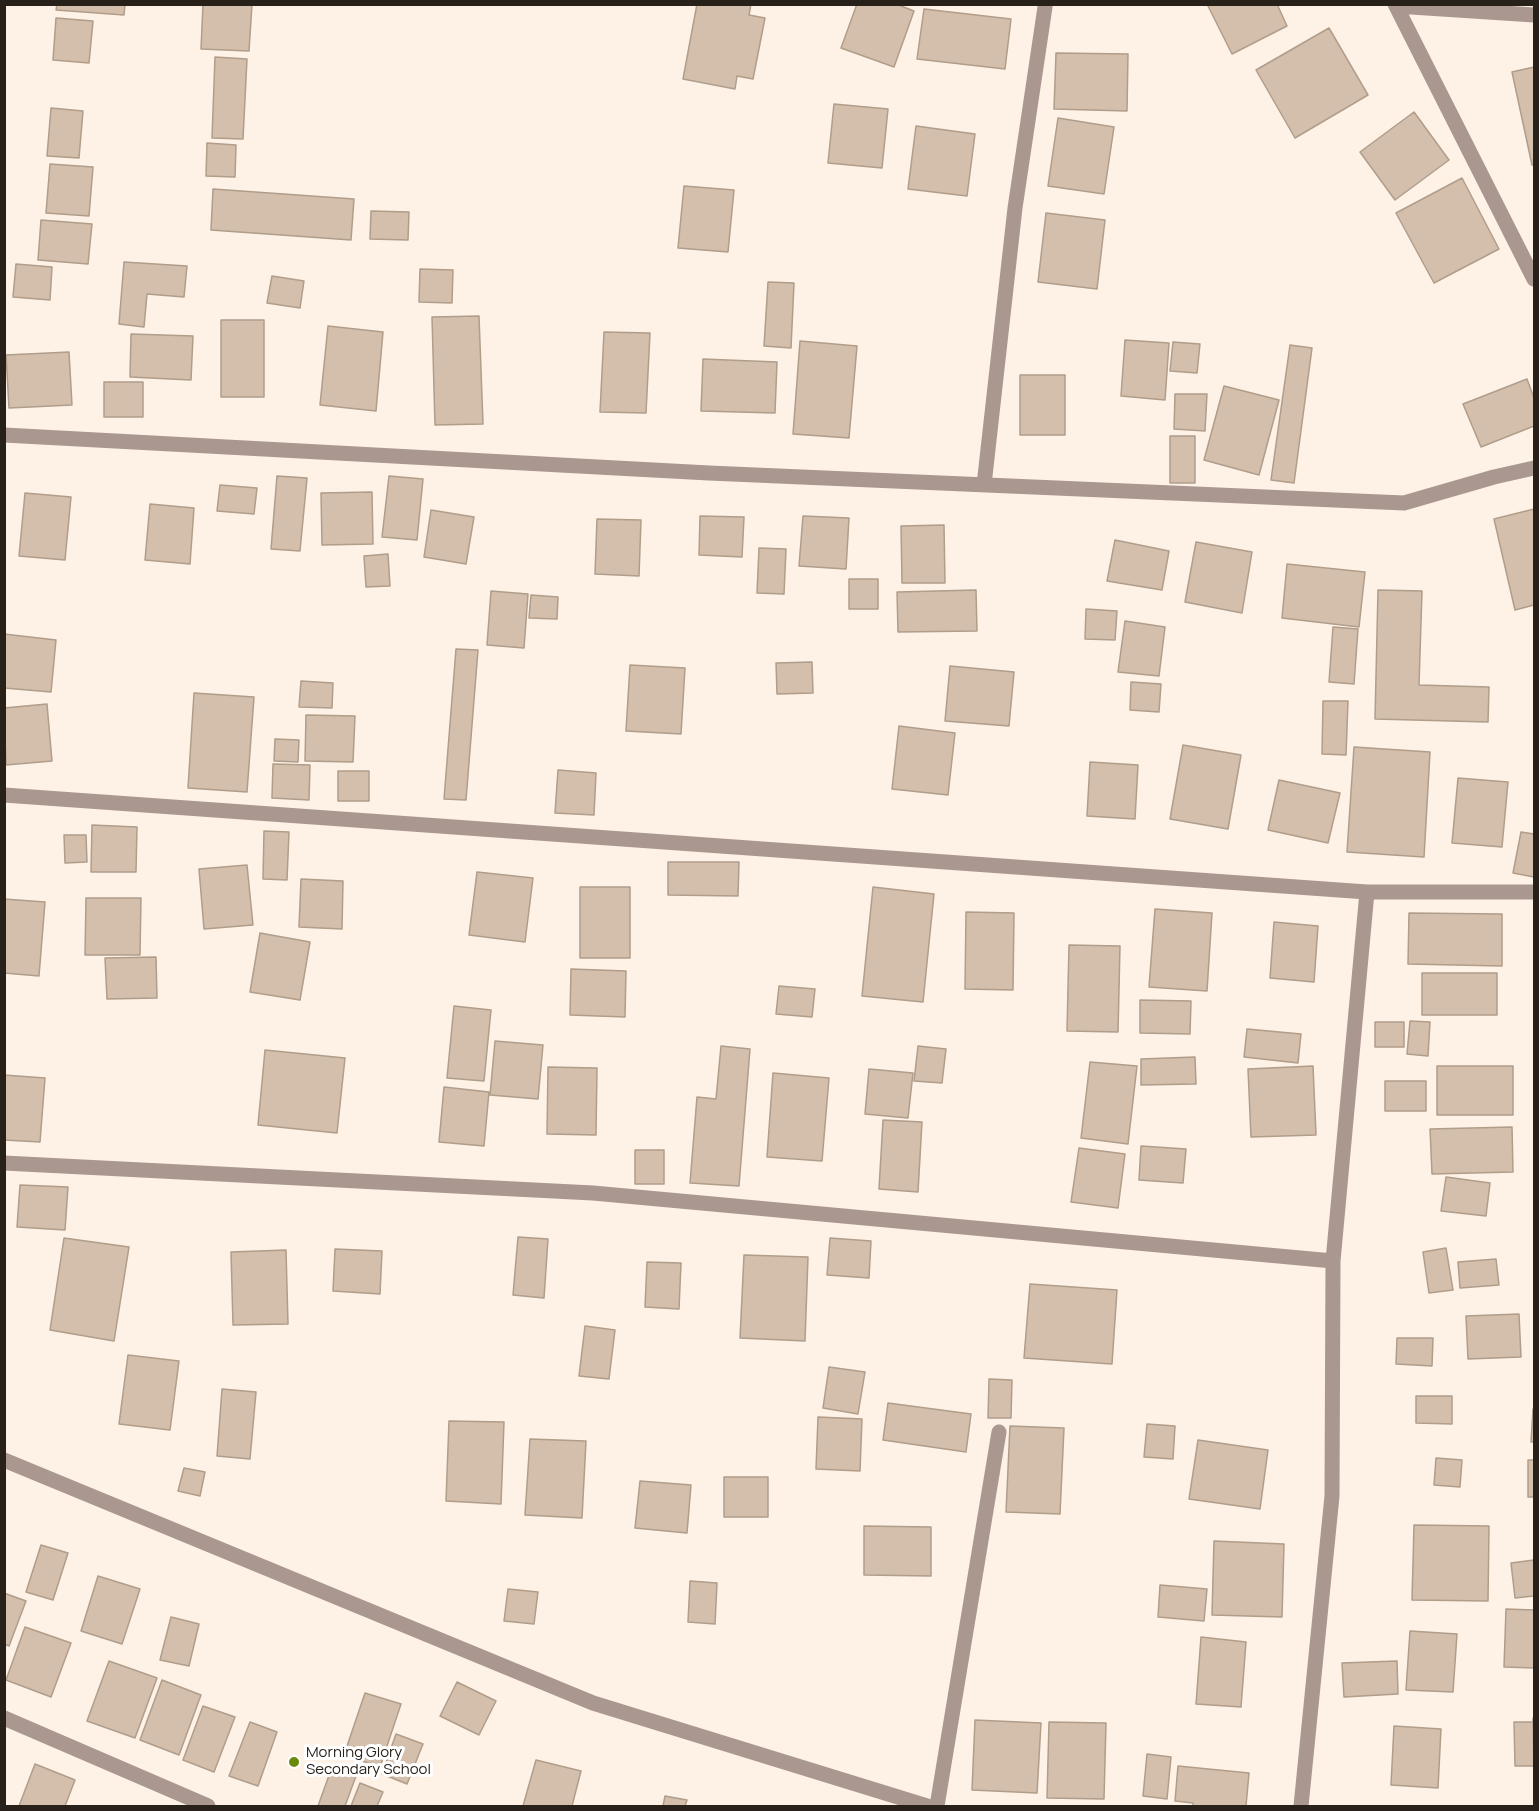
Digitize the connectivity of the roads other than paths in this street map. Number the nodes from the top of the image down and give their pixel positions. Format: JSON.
{"nodes":[{"id":1,"x":1396,"y":5,"type":"edge"},
{"id":2,"x":1045,"y":8,"type":"dead end"},
{"id":3,"x":1534,"y":15,"type":"edge"},
{"id":4,"x":1534,"y":279,"type":"edge"},
{"id":5,"x":4,"y":435,"type":"edge"},
{"id":6,"x":1534,"y":468,"type":"edge"},
{"id":7,"x":984,"y":485,"type":"junction"},
{"id":8,"x":4,"y":795,"type":"edge"},
{"id":9,"x":1367,"y":892,"type":"junction"},
{"id":10,"x":1534,"y":892,"type":"edge"},
{"id":11,"x":4,"y":1163,"type":"edge"},
{"id":12,"x":1333,"y":1261,"type":"junction"},
{"id":13,"x":999,"y":1432,"type":"dead end"},
{"id":14,"x":4,"y":1460,"type":"edge"},
{"id":15,"x":4,"y":1718,"type":"edge"},
{"id":16,"x":204,"y":1806,"type":"edge"},
{"id":17,"x":927,"y":1806,"type":"edge"},
{"id":18,"x":937,"y":1806,"type":"edge"},
{"id":19,"x":1301,"y":1806,"type":"edge"}],
"edges":[{"from":1,"to":3,"type":"street"},
{"from":1,"to":4,"type":"street"},
{"from":2,"to":7,"type":"street"},
{"from":5,"to":7,"type":"street"},
{"from":6,"to":7,"type":"street"},
{"from":8,"to":9,"type":"street"},
{"from":9,"to":10,"type":"street"},
{"from":9,"to":12,"type":"street"},
{"from":11,"to":12,"type":"street"},
{"from":12,"to":19,"type":"street"},
{"from":13,"to":18,"type":"street"},
{"from":14,"to":17,"type":"street"},
{"from":15,"to":16,"type":"street"}]}
